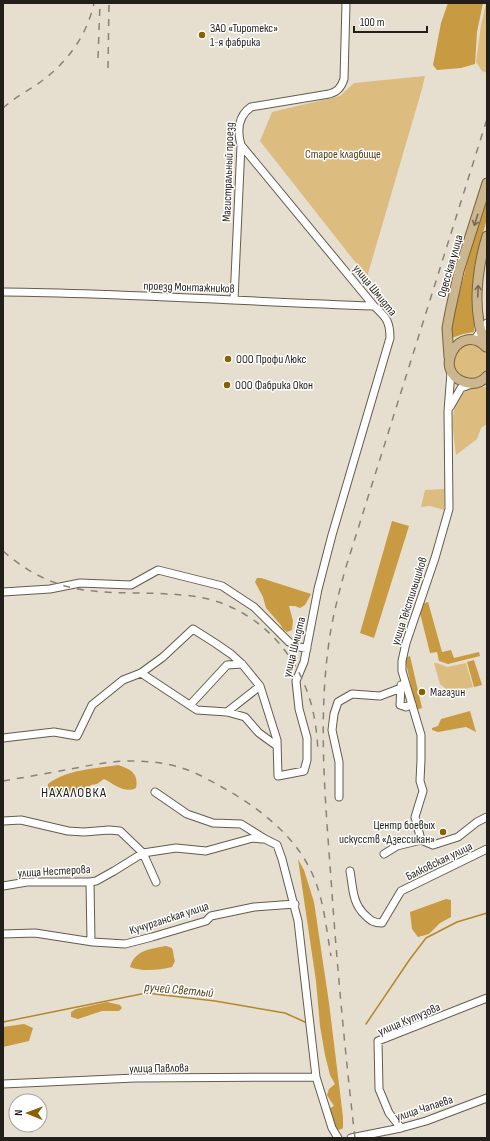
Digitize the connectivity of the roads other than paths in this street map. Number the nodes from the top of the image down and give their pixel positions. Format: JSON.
{"nodes":[{"id":1,"x":346,"y":3,"type":"edge"},
{"id":2,"x":241,"y":145,"type":"junction"},
{"id":3,"x":487,"y":183,"type":"edge"},
{"id":4,"x":487,"y":236,"type":"edge"},
{"id":5,"x":3,"y":292,"type":"edge"},
{"id":6,"x":234,"y":300,"type":"junction"},
{"id":7,"x":374,"y":306,"type":"junction"},
{"id":8,"x":487,"y":323,"type":"edge"},
{"id":9,"x":480,"y":330,"type":"junction"},
{"id":10,"x":474,"y":340,"type":"junction"},
{"id":11,"x":486,"y":347,"type":"edge"},
{"id":12,"x":450,"y":357,"type":"junction"},
{"id":13,"x":451,"y":372,"type":"junction"},
{"id":14,"x":482,"y":380,"type":"edge"},
{"id":15,"x":448,"y":411,"type":"junction"},
{"id":16,"x":3,"y":592,"type":"edge"},
{"id":17,"x":307,"y":648,"type":"junction"},
{"id":18,"x":242,"y":664,"type":"junction"},
{"id":19,"x":402,"y":671,"type":"junction"},
{"id":20,"x":141,"y":673,"type":"junction"},
{"id":21,"x":260,"y":686,"type":"junction"},
{"id":22,"x":401,"y":688,"type":"junction"},
{"id":23,"x":412,"y":704,"type":"junction"},
{"id":24,"x":190,"y":705,"type":"junction"},
{"id":25,"x":227,"y":712,"type":"junction"},
{"id":26,"x":3,"y":738,"type":"edge"},
{"id":27,"x":277,"y":746,"type":"junction"},
{"id":28,"x":155,"y":792,"type":"dead end"},
{"id":29,"x":340,"y":797,"type":"dead end"},
{"id":30,"x":487,"y":818,"type":"edge"},
{"id":31,"x":3,"y":821,"type":"edge"},
{"id":32,"x":264,"y":839,"type":"junction"},
{"id":33,"x":421,"y":840,"type":"junction"},
{"id":34,"x":487,"y":850,"type":"edge"},
{"id":35,"x":143,"y":853,"type":"junction"},
{"id":36,"x":384,"y":854,"type":"dead end"},
{"id":37,"x":350,"y":871,"type":"dead end"},
{"id":38,"x":90,"y":882,"type":"junction"},
{"id":39,"x":156,"y":882,"type":"dead end"},
{"id":40,"x":3,"y":886,"type":"edge"},
{"id":41,"x":295,"y":904,"type":"junction"},
{"id":42,"x":3,"y":934,"type":"edge"},
{"id":43,"x":91,"y":941,"type":"junction"},
{"id":44,"x":487,"y":998,"type":"edge"},
{"id":45,"x":316,"y":1077,"type":"junction"},
{"id":46,"x":3,"y":1084,"type":"edge"},
{"id":47,"x":487,"y":1098,"type":"edge"},
{"id":48,"x":401,"y":1128,"type":"junction"},
{"id":49,"x":338,"y":1138,"type":"edge"},
{"id":50,"x":351,"y":1138,"type":"edge"}],
"edges":[{"from":1,"to":2,"type":"street","name":"Магистральный проезд"},
{"from":2,"to":6,"type":"street","name":"Магистральный проезд"},
{"from":2,"to":7,"type":"street","name":"улица Шмидта"},
{"from":3,"to":12,"type":"main road","name":"Одесская улица","one_way":true},
{"from":9,"to":4,"type":"main road","one_way":true},
{"from":5,"to":6,"type":"street","name":"проезд Монтажников"},
{"from":6,"to":7,"type":"street","name":"проезд Монтажников"},
{"from":7,"to":17,"type":"street","name":"улица Шмидта"},
{"from":8,"to":9,"type":"street"},
{"from":9,"to":10,"type":"street"},
{"from":9,"to":11,"type":"main road"},
{"from":10,"to":11,"type":"main road"},
{"from":10,"to":12,"type":"main road"},
{"from":12,"to":13,"type":"main road","name":"Одесская улица"},
{"from":13,"to":14,"type":"main road"},
{"from":13,"to":15,"type":"street","name":"улица Текстильщиков"},
{"from":14,"to":15,"type":"street"},
{"from":15,"to":19,"type":"street","name":"улица Текстильщиков"},
{"from":16,"to":17,"type":"street"},
{"from":17,"to":27,"type":"street","name":"улица Шмидта"},
{"from":18,"to":20,"type":"street","name":"улица Шмидта"},
{"from":18,"to":21,"type":"street","name":"улица Шмидта"},
{"from":18,"to":24,"type":"street"},
{"from":19,"to":22,"type":"street"},
{"from":19,"to":23,"type":"street","name":"улица Текстильщиков"},
{"from":20,"to":24,"type":"street"},
{"from":20,"to":26,"type":"street","name":"улица Шмидта"},
{"from":21,"to":25,"type":"street"},
{"from":21,"to":27,"type":"street","name":"улица Шмидта"},
{"from":22,"to":23,"type":"street"},
{"from":22,"to":29,"type":"street"},
{"from":23,"to":33,"type":"street","name":"улица Текстильщиков"},
{"from":24,"to":25,"type":"street"},
{"from":25,"to":27,"type":"street"},
{"from":28,"to":32,"type":"street"},
{"from":30,"to":33,"type":"street"},
{"from":31,"to":35,"type":"street"},
{"from":32,"to":35,"type":"street","name":"улица Нестерова"},
{"from":32,"to":41,"type":"street"},
{"from":33,"to":36,"type":"street"},
{"from":34,"to":37,"type":"street","name":"Балковская улица"},
{"from":35,"to":38,"type":"street","name":"улица Нестерова"},
{"from":35,"to":39,"type":"street"},
{"from":38,"to":40,"type":"street","name":"улица Нестерова"},
{"from":38,"to":43,"type":"street"},
{"from":41,"to":43,"type":"street","name":"Кучурганская улица"},
{"from":41,"to":45,"type":"street"},
{"from":42,"to":43,"type":"street","name":"Кучурганская улица"},
{"from":44,"to":48,"type":"street","name":"улица Кутузова"},
{"from":45,"to":46,"type":"street","name":"улица Павлова"},
{"from":45,"to":49,"type":"street"},
{"from":47,"to":48,"type":"street","name":"улица Чапаева"},
{"from":48,"to":50,"type":"street","name":"улица Чапаева"}]}
